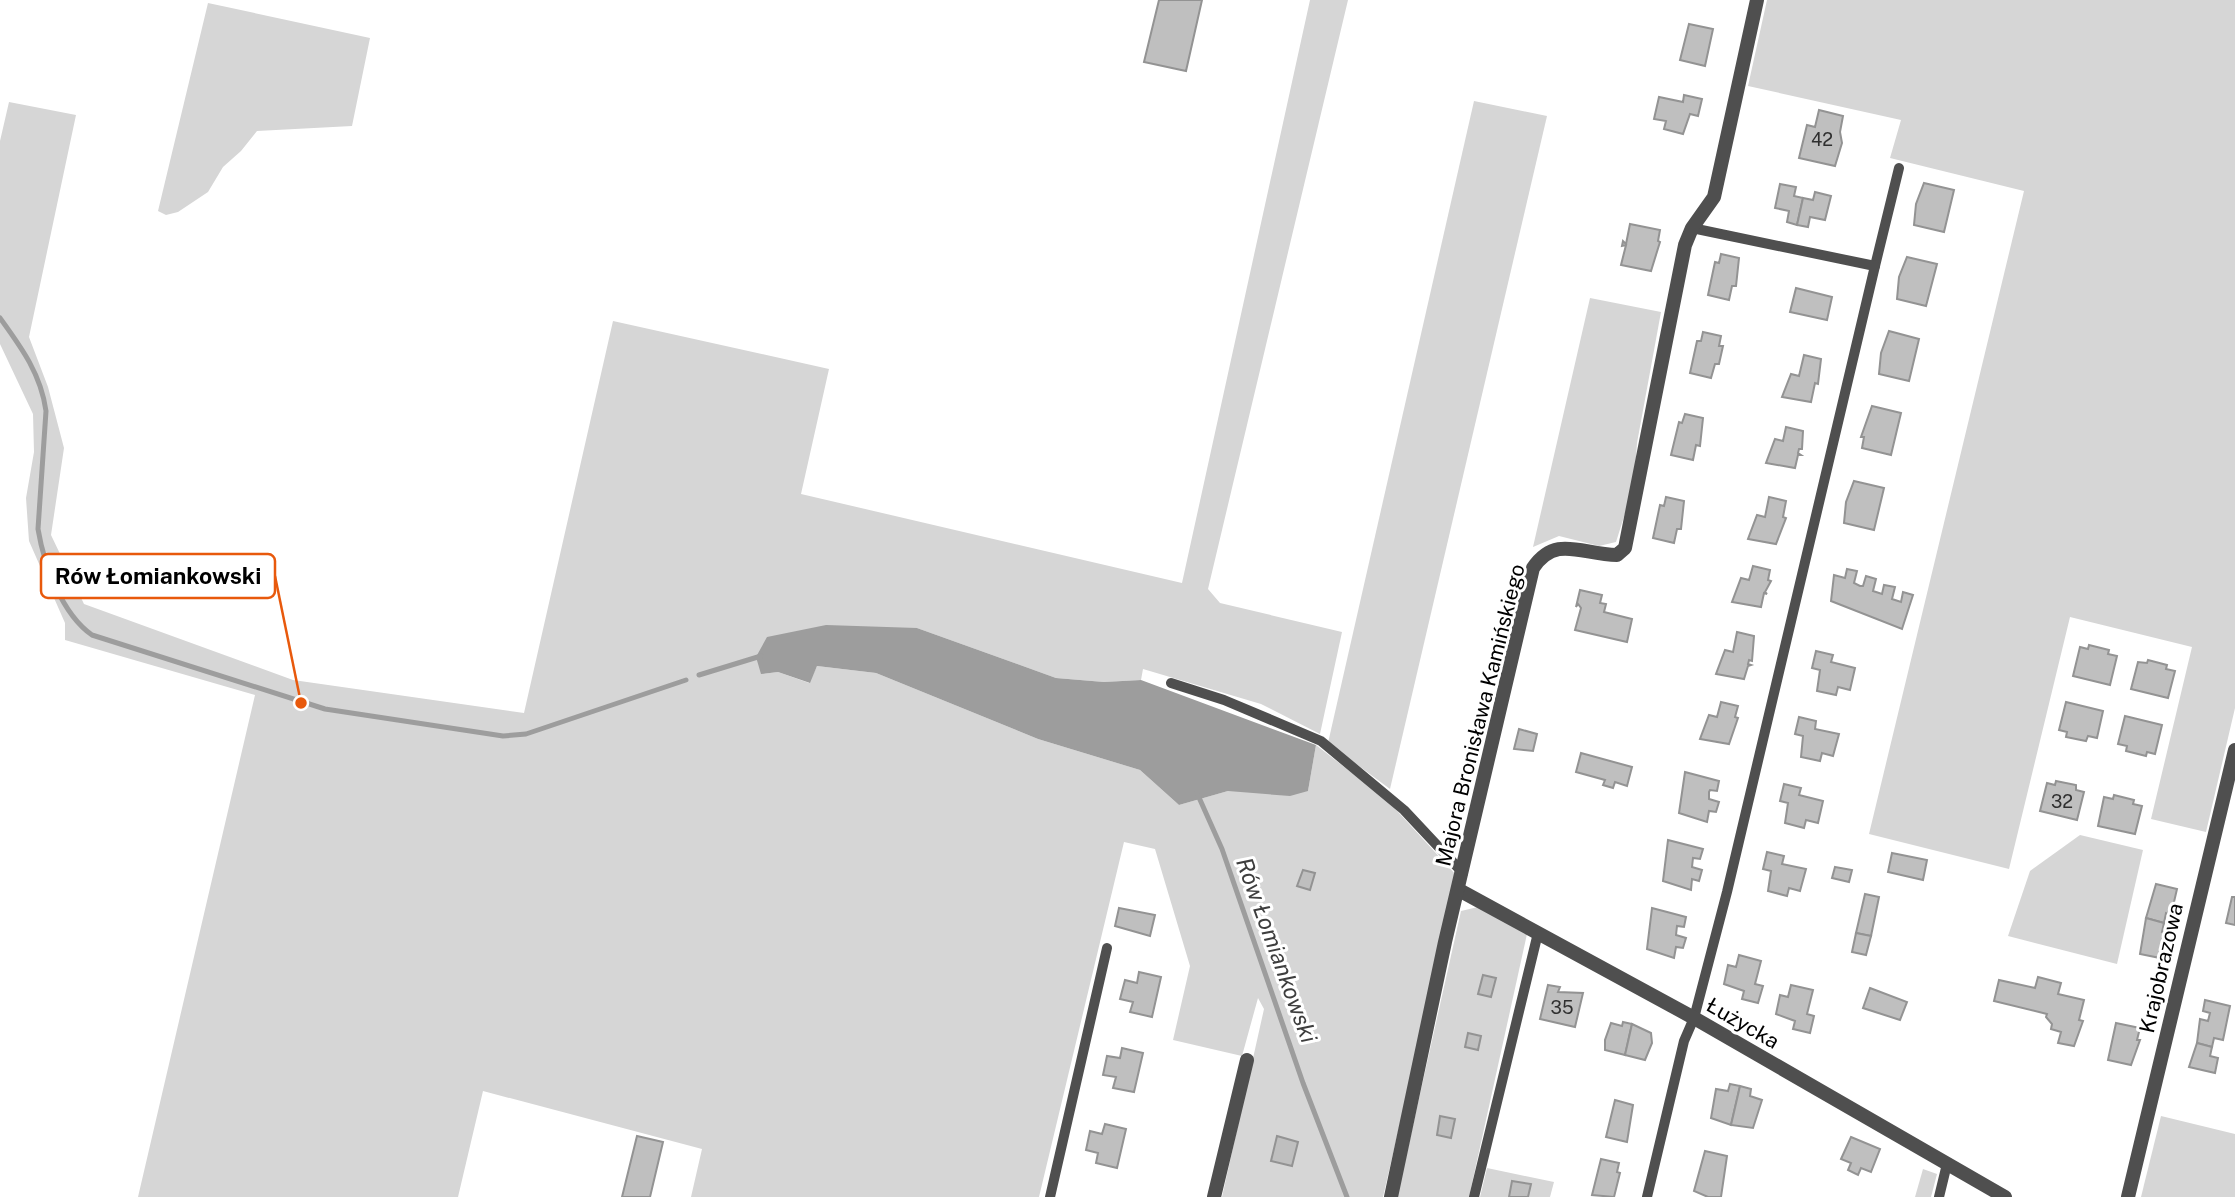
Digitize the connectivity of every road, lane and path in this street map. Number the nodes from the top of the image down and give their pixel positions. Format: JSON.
{"nodes":[{"id":1,"x":1757,"y":0,"type":"edge"},
{"id":2,"x":1899,"y":168,"type":"dead end"},
{"id":3,"x":1692,"y":228,"type":"junction"},
{"id":4,"x":1875,"y":267,"type":"junction"},
{"id":5,"x":1171,"y":682,"type":"dead end"},
{"id":6,"x":2235,"y":750,"type":"edge"},
{"id":7,"x":1463,"y":873,"type":"junction"},
{"id":8,"x":1458,"y":890,"type":"junction"},
{"id":9,"x":1538,"y":933,"type":"junction"},
{"id":10,"x":1107,"y":948,"type":"dead end"},
{"id":11,"x":1694,"y":1018,"type":"junction"},
{"id":12,"x":1247,"y":1060,"type":"dead end"},
{"id":13,"x":1947,"y":1164,"type":"junction"},
{"id":14,"x":1050,"y":1197,"type":"edge"},
{"id":15,"x":1214,"y":1197,"type":"edge"},
{"id":16,"x":1391,"y":1197,"type":"edge"},
{"id":17,"x":1474,"y":1197,"type":"edge"},
{"id":18,"x":1647,"y":1197,"type":"edge"},
{"id":19,"x":1939,"y":1197,"type":"edge"},
{"id":20,"x":2005,"y":1197,"type":"edge"},
{"id":21,"x":2128,"y":1197,"type":"edge"}],
"edges":[{"from":1,"to":3,"type":"street","name":"Majora Bronisława Kamińskiego"},
{"from":2,"to":4,"type":"lane"},
{"from":3,"to":4,"type":"lane"},
{"from":3,"to":7,"type":"street","name":"Majora Bronisława Kamińskiego"},
{"from":4,"to":11,"type":"lane"},
{"from":5,"to":7,"type":"lane"},
{"from":6,"to":21,"type":"street","name":"Krajobrazowa"},
{"from":7,"to":8,"type":"street","name":"Majora Bronisława Kamińskiego"},
{"from":8,"to":9,"type":"street","name":"Łużycka"},
{"from":8,"to":16,"type":"street","name":"Majora Bronisława Kamińskiego"},
{"from":9,"to":11,"type":"street","name":"Łużycka"},
{"from":9,"to":17,"type":"lane"},
{"from":10,"to":14,"type":"lane"},
{"from":11,"to":13,"type":"street","name":"Łużycka"},
{"from":11,"to":18,"type":"lane"},
{"from":12,"to":15,"type":"street"},
{"from":13,"to":19,"type":"lane"},
{"from":13,"to":20,"type":"street","name":"Łużycka"}]}
